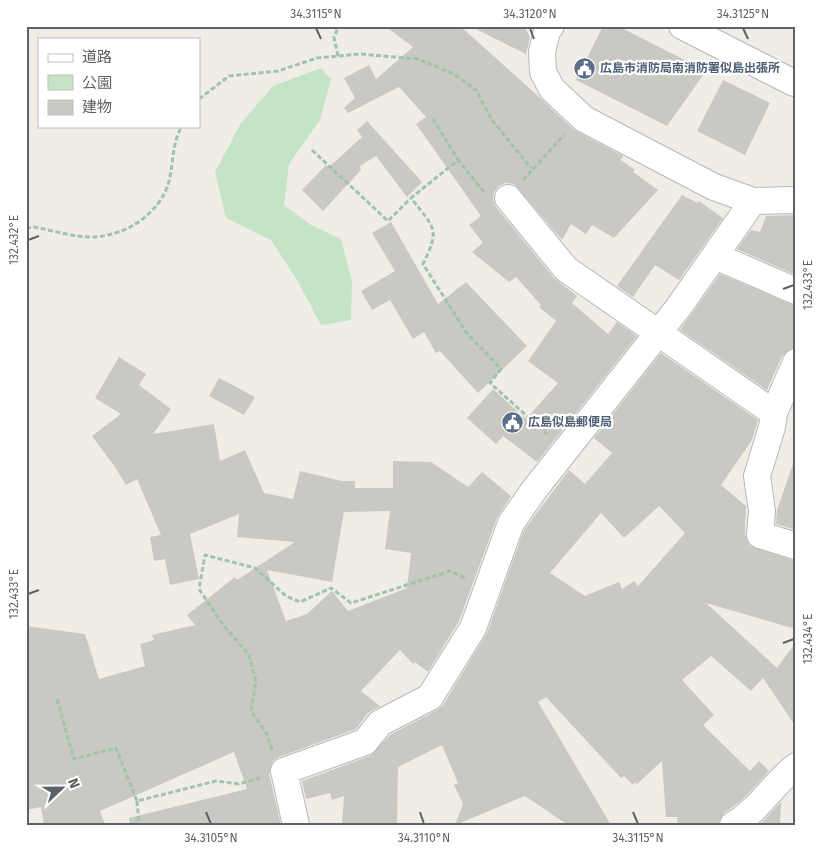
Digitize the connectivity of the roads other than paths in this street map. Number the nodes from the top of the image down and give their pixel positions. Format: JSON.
{"nodes":[{"id":1,"x":552,"y":26,"type":"edge"},
{"id":2,"x":682,"y":26,"type":"edge"},
{"id":3,"x":794,"y":83,"type":"dead end"},
{"id":4,"x":508,"y":198,"type":"road end"},
{"id":5,"x":796,"y":200,"type":"edge"},
{"id":6,"x":753,"y":201,"type":"junction"},
{"id":7,"x":715,"y":256,"type":"junction"},
{"id":8,"x":796,"y":291,"type":"edge"},
{"id":9,"x":659,"y":331,"type":"junction"},
{"id":10,"x":796,"y":362,"type":"edge"},
{"id":11,"x":774,"y":413,"type":"junction"},
{"id":12,"x":796,"y":546,"type":"edge"},
{"id":13,"x":796,"y":766,"type":"edge"},
{"id":14,"x":296,"y":825,"type":"edge"},
{"id":15,"x":733,"y":825,"type":"edge"}],
"edges":[{"from":1,"to":6,"type":"street"},
{"from":2,"to":3,"type":"street"},
{"from":4,"to":9,"type":"street"},
{"from":5,"to":6,"type":"street"},
{"from":6,"to":7,"type":"street"},
{"from":7,"to":8,"type":"street"},
{"from":7,"to":9,"type":"street"},
{"from":9,"to":11,"type":"street"},
{"from":9,"to":14,"type":"street"},
{"from":10,"to":11,"type":"street"},
{"from":11,"to":12,"type":"street"},
{"from":13,"to":15,"type":"street"}]}
